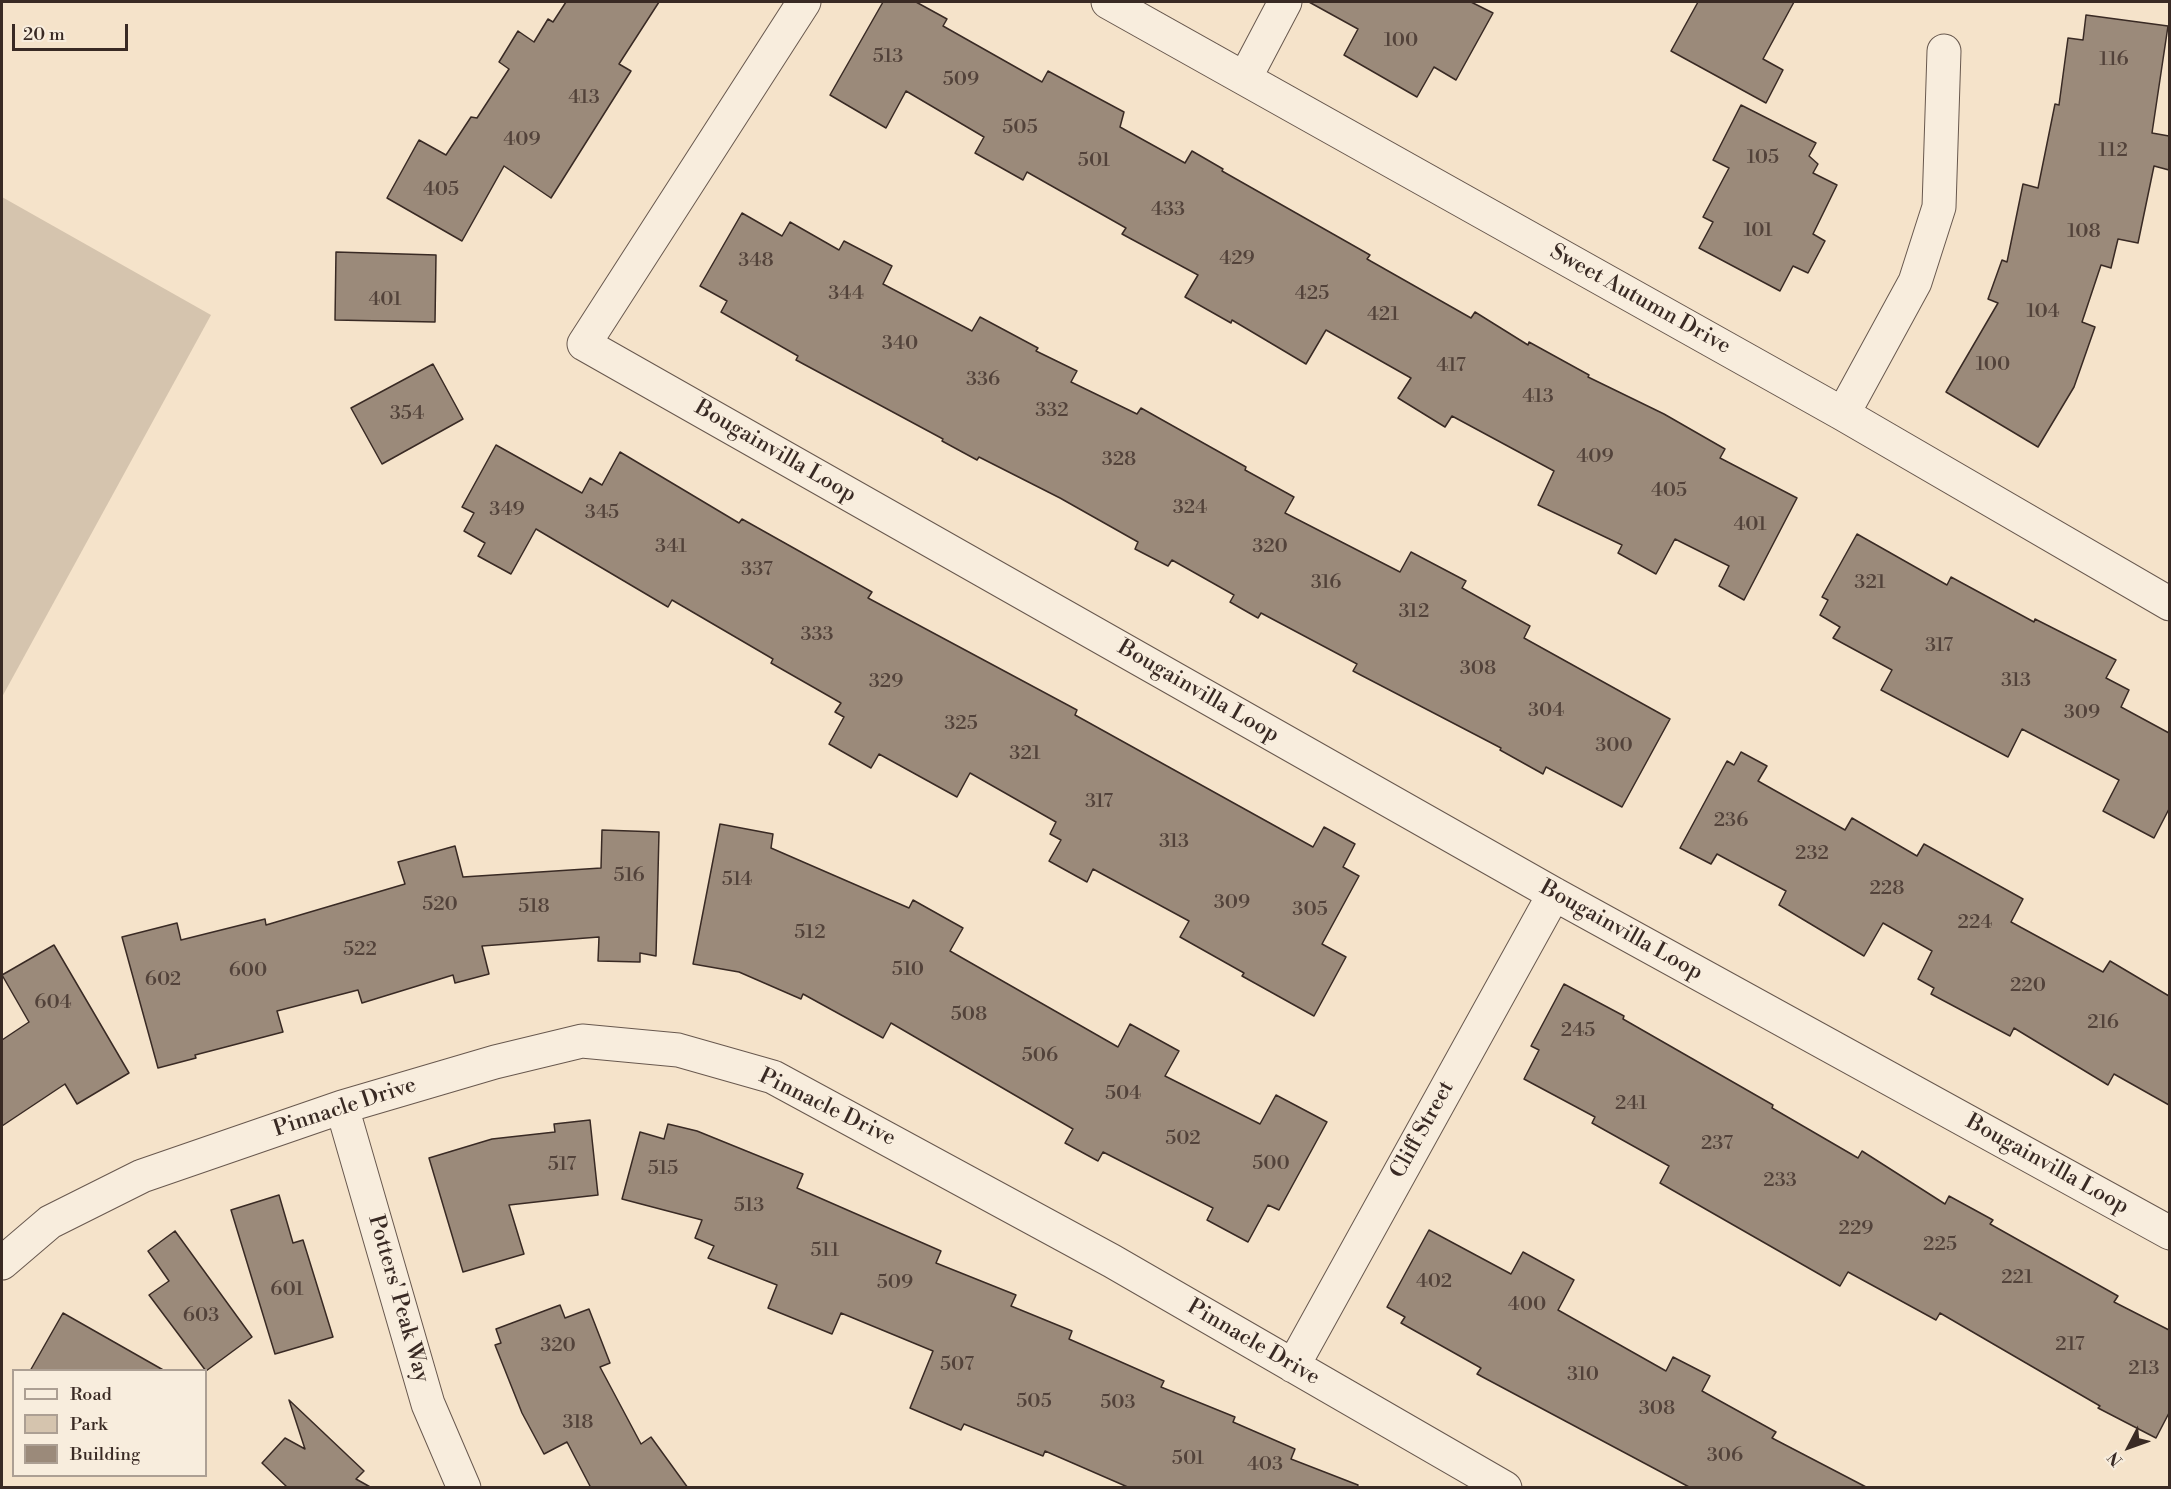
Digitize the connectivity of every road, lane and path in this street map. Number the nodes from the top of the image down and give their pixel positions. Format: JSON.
{"nodes":[{"id":1,"x":804,"y":2,"type":"edge"},
{"id":2,"x":1108,"y":2,"type":"edge"},
{"id":3,"x":1285,"y":2,"type":"edge"},
{"id":4,"x":1944,"y":51,"type":"dead end"},
{"id":5,"x":1245,"y":78,"type":"junction"},
{"id":6,"x":1843,"y":414,"type":"junction"},
{"id":7,"x":2169,"y":604,"type":"edge"},
{"id":8,"x":1554,"y":894,"type":"junction"},
{"id":9,"x":342,"y":1107,"type":"junction"},
{"id":10,"x":2169,"y":1233,"type":"edge"},
{"id":11,"x":2,"y":1263,"type":"edge"},
{"id":12,"x":1293,"y":1366,"type":"junction"},
{"id":13,"x":1486,"y":1483,"type":"edge"},
{"id":14,"x":464,"y":1488,"type":"edge"}],
"edges":[{"from":1,"to":8,"type":"street","name":"Bougainvilla Loop"},
{"from":2,"to":5,"type":"street","name":"Sweet Autumn Drive"},
{"from":3,"to":5,"type":"street"},
{"from":4,"to":6,"type":"street"},
{"from":5,"to":6,"type":"street","name":"Sweet Autumn Drive"},
{"from":6,"to":7,"type":"street","name":"Sweet Autumn Drive"},
{"from":8,"to":10,"type":"street","name":"Bougainvilla Loop"},
{"from":8,"to":12,"type":"street","name":"Cliff Street"},
{"from":9,"to":11,"type":"street","name":"Pinnacle Drive"},
{"from":9,"to":12,"type":"street","name":"Pinnacle Drive"},
{"from":9,"to":14,"type":"street","name":"Potters' Peak Way"},
{"from":12,"to":13,"type":"street","name":"Pinnacle Drive"}]}
